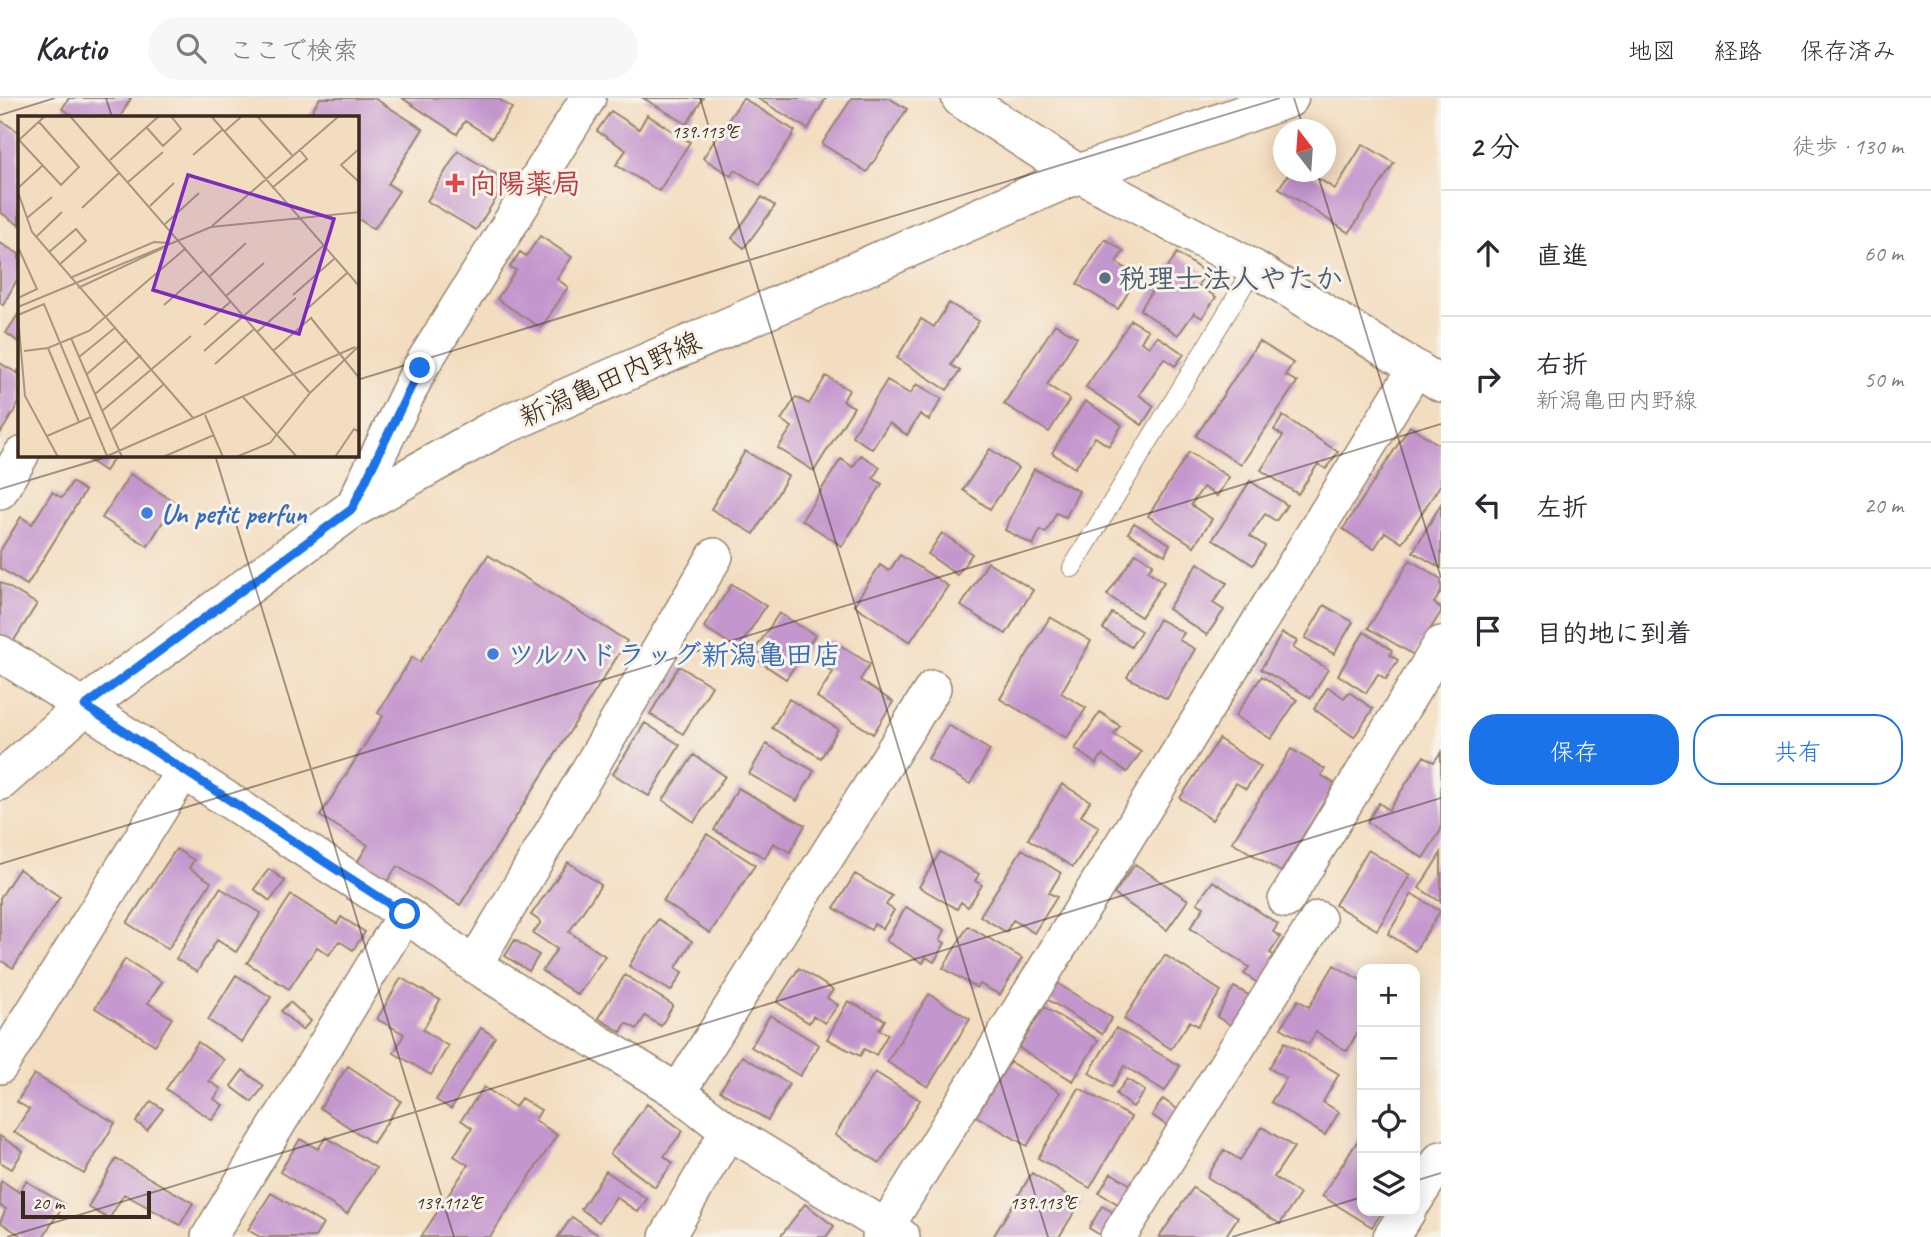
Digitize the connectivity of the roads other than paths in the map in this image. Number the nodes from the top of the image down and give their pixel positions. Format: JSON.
{"nodes":[{"id":1,"x":588,"y":98,"type":"edge"},
{"id":2,"x":961,"y":98,"type":"edge"},
{"id":3,"x":1289,"y":98,"type":"edge"},
{"id":4,"x":1247,"y":106,"type":"edge"},
{"id":5,"x":1077,"y":174,"type":"junction"},
{"id":6,"x":1254,"y":268,"type":"junction"},
{"id":7,"x":1428,"y":376,"type":"edge"},
{"id":8,"x":20,"y":457,"type":"edge"},
{"id":9,"x":0,"y":491,"type":"edge"},
{"id":10,"x":352,"y":509,"type":"junction"},
{"id":11,"x":715,"y":556,"type":"dead end"},
{"id":12,"x":1072,"y":568,"type":"dead end"},
{"id":13,"x":1441,"y":644,"type":"edge"},
{"id":14,"x":0,"y":653,"type":"edge"},
{"id":15,"x":933,"y":688,"type":"dead end"},
{"id":16,"x":85,"y":706,"type":"junction"},
{"id":17,"x":8,"y":769,"type":"edge"},
{"id":18,"x":184,"y":770,"type":"junction"},
{"id":19,"x":0,"y":797,"type":"edge"},
{"id":20,"x":1286,"y":900,"type":"dead end"},
{"id":21,"x":405,"y":914,"type":"junction"},
{"id":22,"x":1318,"y":919,"type":"dead end"},
{"id":23,"x":474,"y":965,"type":"junction"},
{"id":24,"x":0,"y":1066,"type":"edge"},
{"id":25,"x":678,"y":1092,"type":"junction"},
{"id":26,"x":728,"y":1131,"type":"junction"},
{"id":27,"x":1441,"y":1159,"type":"edge"},
{"id":28,"x":1420,"y":1192,"type":"edge"},
{"id":29,"x":1405,"y":1216,"type":"edge"},
{"id":30,"x":889,"y":1234,"type":"edge"},
{"id":31,"x":209,"y":1237,"type":"edge"},
{"id":32,"x":667,"y":1237,"type":"edge"},
{"id":33,"x":1118,"y":1237,"type":"edge"},
{"id":34,"x":1391,"y":1237,"type":"edge"}],
"edges":[{"from":1,"to":10,"type":"street"},
{"from":2,"to":5,"type":"main road"},
{"from":3,"to":4,"type":"main road","name":"新潟亀田内野線"},
{"from":4,"to":5,"type":"main road","name":"新潟亀田内野線"},
{"from":5,"to":6,"type":"street"},
{"from":5,"to":10,"type":"main road","name":"新潟亀田内野線"},
{"from":6,"to":7,"type":"street"},
{"from":6,"to":12,"type":"lane"},
{"from":7,"to":30,"type":"street"},
{"from":8,"to":9,"type":"street"},
{"from":10,"to":16,"type":"main road","name":"新潟亀田内野線"},
{"from":11,"to":23,"type":"street"},
{"from":13,"to":20,"type":"street"},
{"from":14,"to":16,"type":"street"},
{"from":15,"to":25,"type":"street"},
{"from":16,"to":17,"type":"main road","name":"新潟亀田内野線"},
{"from":16,"to":18,"type":"street"},
{"from":17,"to":19,"type":"street"},
{"from":18,"to":21,"type":"street"},
{"from":18,"to":24,"type":"street"},
{"from":21,"to":23,"type":"street"},
{"from":21,"to":31,"type":"street"},
{"from":22,"to":33,"type":"street"},
{"from":23,"to":25,"type":"street"},
{"from":25,"to":26,"type":"street"},
{"from":26,"to":30,"type":"street"},
{"from":26,"to":32,"type":"street"},
{"from":27,"to":28,"type":"street"},
{"from":29,"to":34,"type":"street"}]}
